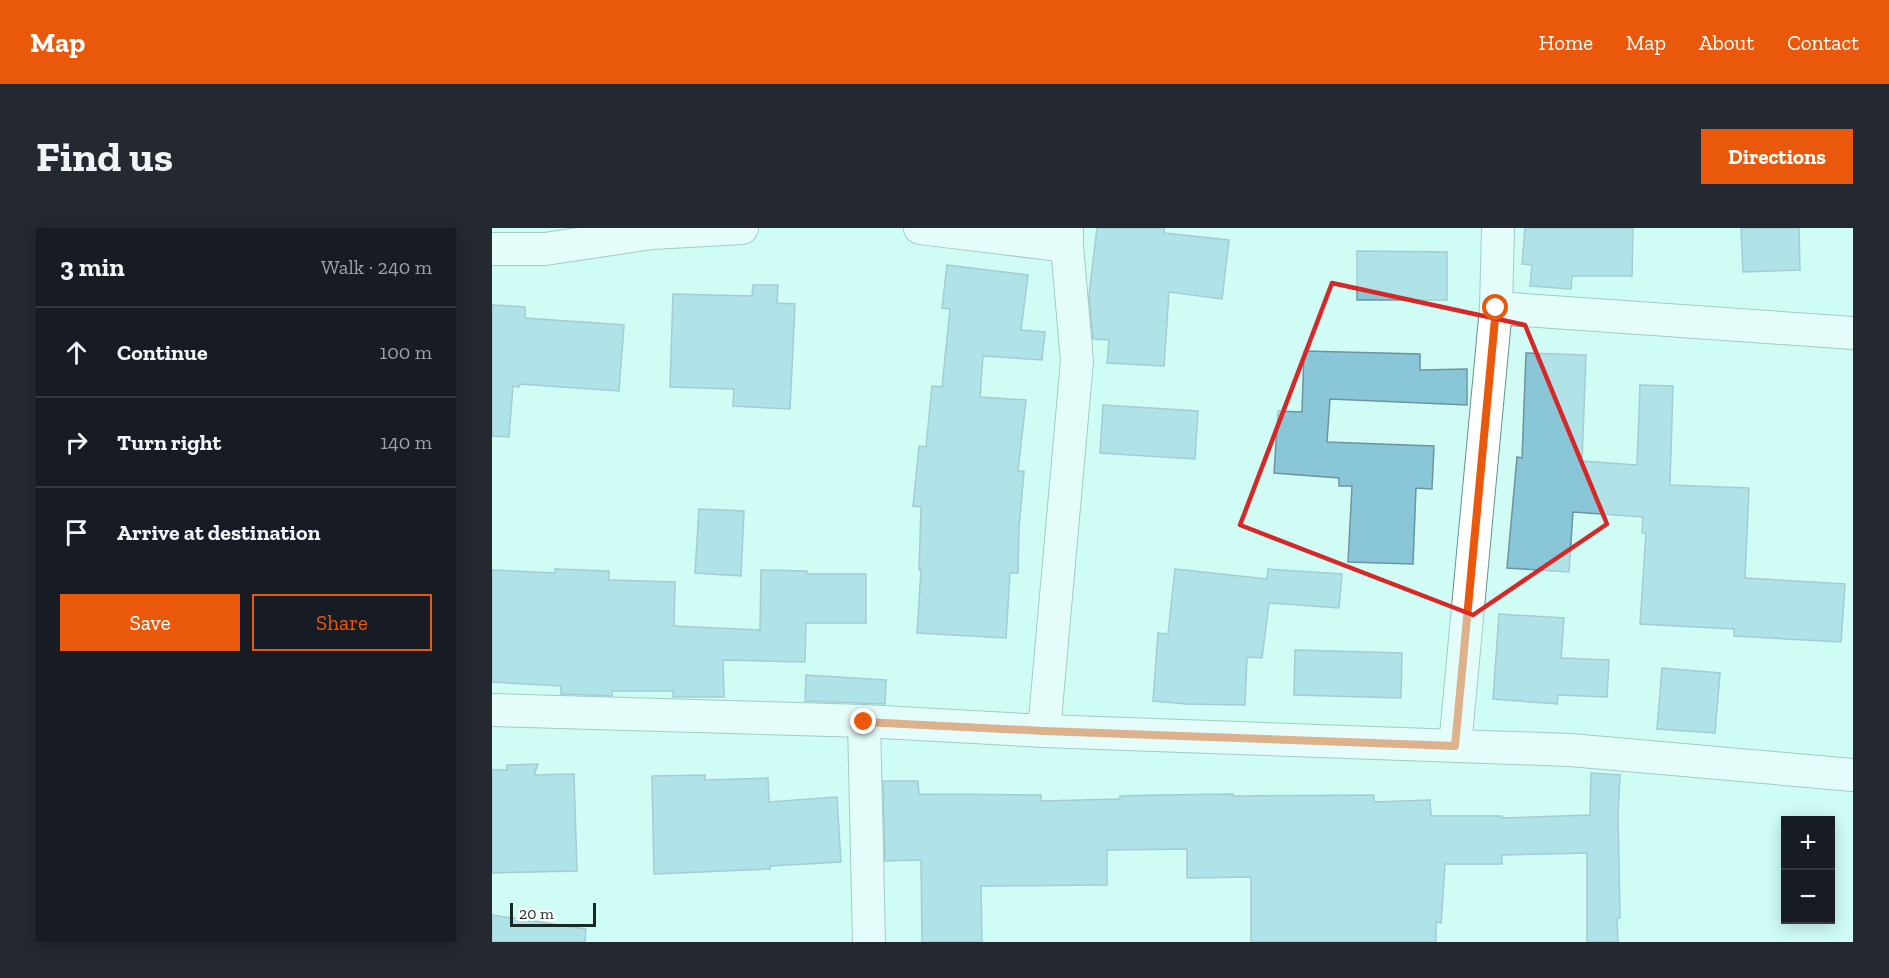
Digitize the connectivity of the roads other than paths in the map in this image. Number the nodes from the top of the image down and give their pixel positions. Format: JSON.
{"nodes":[{"id":1,"x":742,"y":228,"type":"edge"},
{"id":2,"x":920,"y":228,"type":"edge"},
{"id":3,"x":1497,"y":228,"type":"edge"},
{"id":4,"x":1067,"y":237,"type":"edge"},
{"id":5,"x":492,"y":249,"type":"edge"},
{"id":6,"x":1496,"y":308,"type":"junction"},
{"id":7,"x":1853,"y":333,"type":"edge"},
{"id":8,"x":492,"y":710,"type":"edge"},
{"id":9,"x":864,"y":722,"type":"junction"},
{"id":10,"x":1044,"y":731,"type":"junction"},
{"id":11,"x":1455,"y":746,"type":"junction"},
{"id":12,"x":1853,"y":774,"type":"edge"},
{"id":13,"x":869,"y":942,"type":"edge"}],
"edges":[{"from":1,"to":5,"type":"street"},
{"from":2,"to":4,"type":"street"},
{"from":3,"to":6,"type":"street"},
{"from":4,"to":10,"type":"street"},
{"from":6,"to":7,"type":"street"},
{"from":6,"to":11,"type":"street"},
{"from":8,"to":9,"type":"street"},
{"from":9,"to":10,"type":"street"},
{"from":9,"to":13,"type":"street"},
{"from":10,"to":11,"type":"street"},
{"from":11,"to":12,"type":"street"}]}
